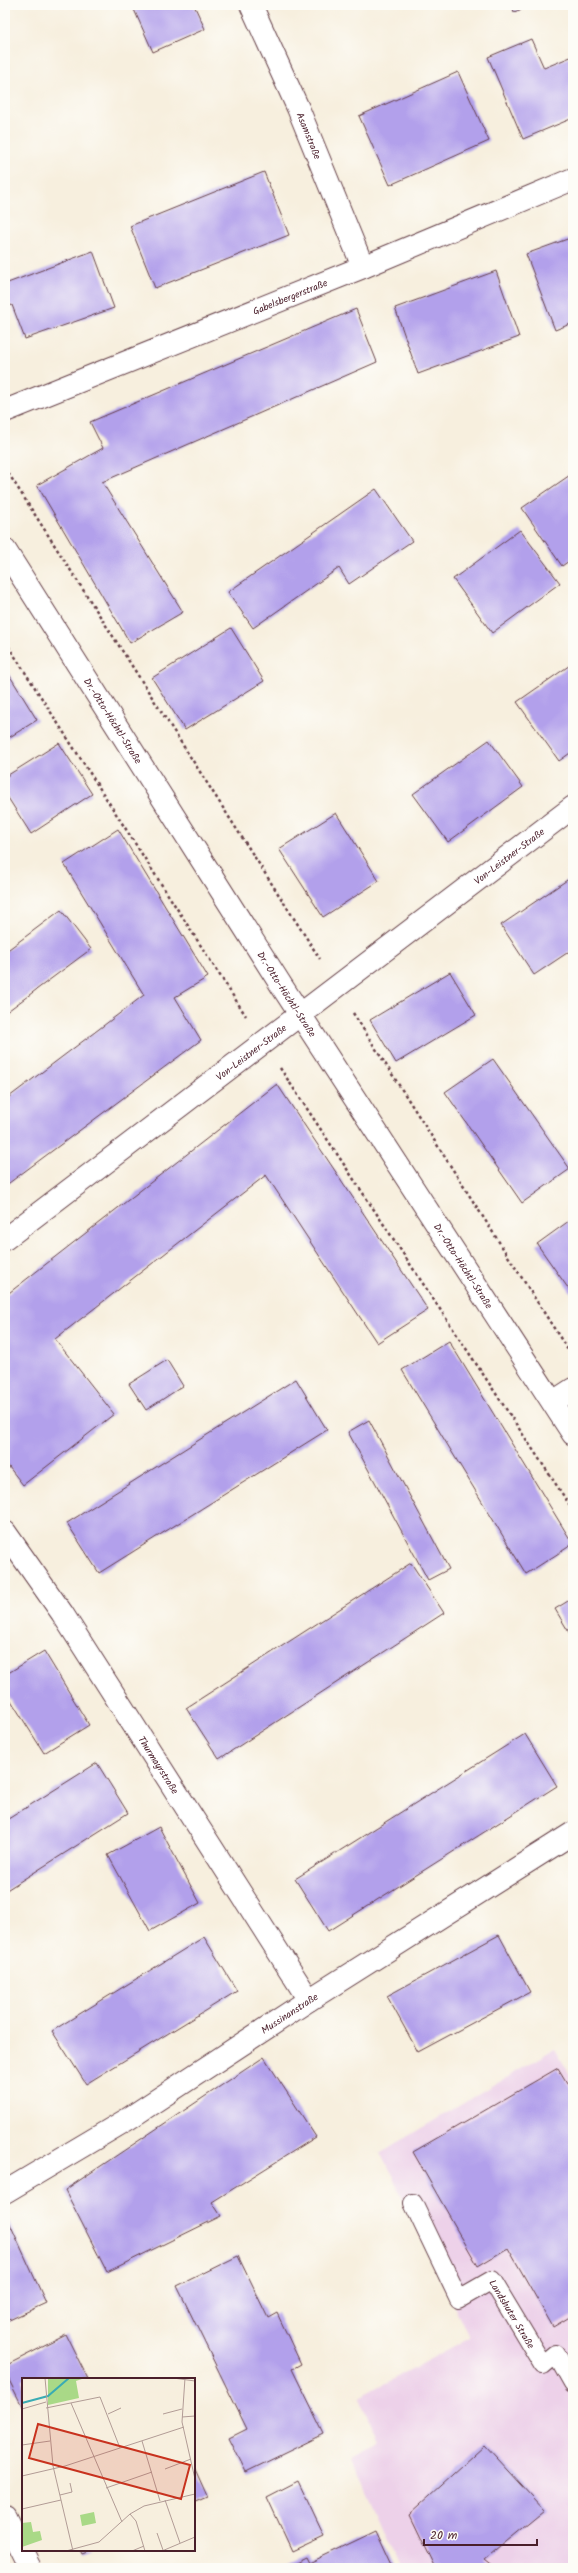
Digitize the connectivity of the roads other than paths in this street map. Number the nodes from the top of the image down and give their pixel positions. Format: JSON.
{"nodes":[{"id":1,"x":251,"y":5,"type":"edge"},
{"id":2,"x":573,"y":179,"type":"edge"},
{"id":3,"x":364,"y":267,"type":"junction"},
{"id":4,"x":5,"y":411,"type":"edge"},
{"id":5,"x":5,"y":550,"type":"edge"},
{"id":6,"x":573,"y":807,"type":"edge"},
{"id":7,"x":300,"y":1014,"type":"junction"},
{"id":8,"x":5,"y":1239,"type":"edge"},
{"id":9,"x":573,"y":1389,"type":"edge"},
{"id":10,"x":553,"y":1402,"type":"junction"},
{"id":11,"x":573,"y":1434,"type":"edge"},
{"id":12,"x":5,"y":1532,"type":"edge"},
{"id":13,"x":573,"y":1833,"type":"edge"},
{"id":14,"x":309,"y":2000,"type":"junction"},
{"id":15,"x":5,"y":2192,"type":"edge"},
{"id":16,"x":413,"y":2203,"type":"dead end"},
{"id":17,"x":573,"y":2384,"type":"edge"},
{"id":18,"x":7,"y":2526,"type":"edge"},
{"id":19,"x":30,"y":2568,"type":"edge"}],
"edges":[{"from":1,"to":3,"type":"street","name":"Asamstraße"},
{"from":2,"to":3,"type":"street","name":"Gabelsbergerstraße"},
{"from":3,"to":4,"type":"street","name":"Gabelsbergerstraße"},
{"from":5,"to":7,"type":"street","name":"Dr.-Otto-Höchtl-Straße"},
{"from":6,"to":7,"type":"street","name":"Von-Leistner-Straße"},
{"from":7,"to":8,"type":"street","name":"Von-Leistner-Straße"},
{"from":7,"to":10,"type":"street","name":"Dr.-Otto-Höchtl-Straße"},
{"from":9,"to":10,"type":"street"},
{"from":10,"to":11,"type":"street","name":"Dr.-Otto-Höchtl-Straße"},
{"from":12,"to":14,"type":"street","name":"Thurmayrstraße"},
{"from":13,"to":14,"type":"street","name":"Mussinanstraße"},
{"from":14,"to":15,"type":"street","name":"Mussinanstraße"},
{"from":16,"to":17,"type":"lane","name":"Landshuter Straße"},
{"from":18,"to":19,"type":"street"}]}
